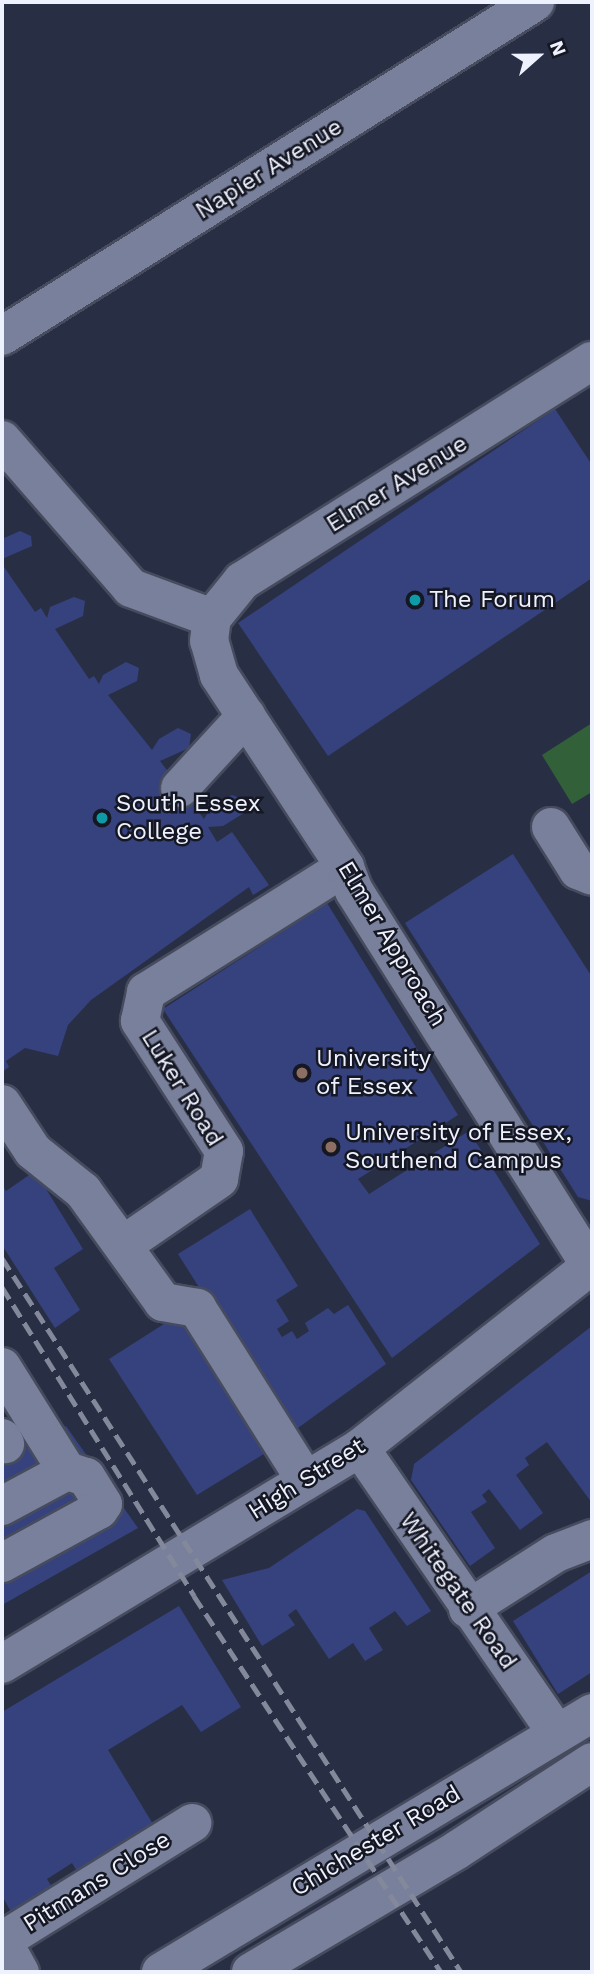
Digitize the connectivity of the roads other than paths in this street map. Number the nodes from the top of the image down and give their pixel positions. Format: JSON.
{"nodes":[{"id":1,"x":535,"y":2,"type":"edge"},
{"id":2,"x":2,"y":336,"type":"edge"},
{"id":3,"x":592,"y":361,"type":"edge"},
{"id":4,"x":2,"y":440,"type":"edge"},
{"id":5,"x":212,"y":618,"type":"junction"},
{"id":6,"x":246,"y":716,"type":"junction"},
{"id":7,"x":180,"y":788,"type":"dead end"},
{"id":8,"x":551,"y":827,"type":"dead end"},
{"id":9,"x":345,"y":867,"type":"junction"},
{"id":10,"x":592,"y":876,"type":"edge"},
{"id":11,"x":2,"y":1104,"type":"edge"},
{"id":12,"x":125,"y":1243,"type":"junction"},
{"id":13,"x":591,"y":1266,"type":"edge"},
{"id":14,"x":2,"y":1367,"type":"edge"},
{"id":15,"x":360,"y":1448,"type":"junction"},
{"id":16,"x":67,"y":1471,"type":"junction"},
{"id":17,"x":306,"y":1481,"type":"junction"},
{"id":18,"x":2,"y":1506,"type":"edge"},
{"id":19,"x":592,"y":1539,"type":"edge"},
{"id":20,"x":2,"y":1563,"type":"edge"},
{"id":21,"x":468,"y":1609,"type":"junction"},
{"id":22,"x":2,"y":1664,"type":"edge"},
{"id":23,"x":592,"y":1713,"type":"edge"},
{"id":24,"x":557,"y":1734,"type":"junction"},
{"id":25,"x":588,"y":1774,"type":"edge"},
{"id":26,"x":192,"y":1823,"type":"dead end"},
{"id":27,"x":2,"y":1941,"type":"edge"},
{"id":28,"x":20,"y":1972,"type":"edge"},
{"id":29,"x":161,"y":1972,"type":"edge"},
{"id":30,"x":251,"y":1972,"type":"edge"}],
"edges":[{"from":1,"to":2,"type":"street","name":"Napier Avenue"},
{"from":3,"to":5,"type":"street","name":"Elmer Avenue"},
{"from":4,"to":5,"type":"street"},
{"from":5,"to":6,"type":"street","name":"Elmer Approach"},
{"from":6,"to":7,"type":"street"},
{"from":6,"to":9,"type":"street","name":"Elmer Approach"},
{"from":8,"to":10,"type":"street"},
{"from":9,"to":12,"type":"street","name":"Luker Road"},
{"from":9,"to":13,"type":"street","name":"Elmer Approach"},
{"from":11,"to":12,"type":"street"},
{"from":12,"to":17,"type":"street"},
{"from":13,"to":15,"type":"street","name":"High Street"},
{"from":14,"to":16,"type":"street"},
{"from":15,"to":17,"type":"street","name":"High Street"},
{"from":15,"to":21,"type":"street","name":"Whitegate Road"},
{"from":16,"to":18,"type":"street"},
{"from":16,"to":20,"type":"street"},
{"from":17,"to":22,"type":"street","name":"High Street"},
{"from":19,"to":21,"type":"street"},
{"from":21,"to":24,"type":"street","name":"Whitegate Road"},
{"from":23,"to":24,"type":"street","name":"Chichester Road"},
{"from":24,"to":29,"type":"street","name":"Chichester Road"},
{"from":25,"to":30,"type":"street","name":"Chichester Road"},
{"from":26,"to":27,"type":"street","name":"Pitmans Close"},
{"from":27,"to":28,"type":"street"}]}
